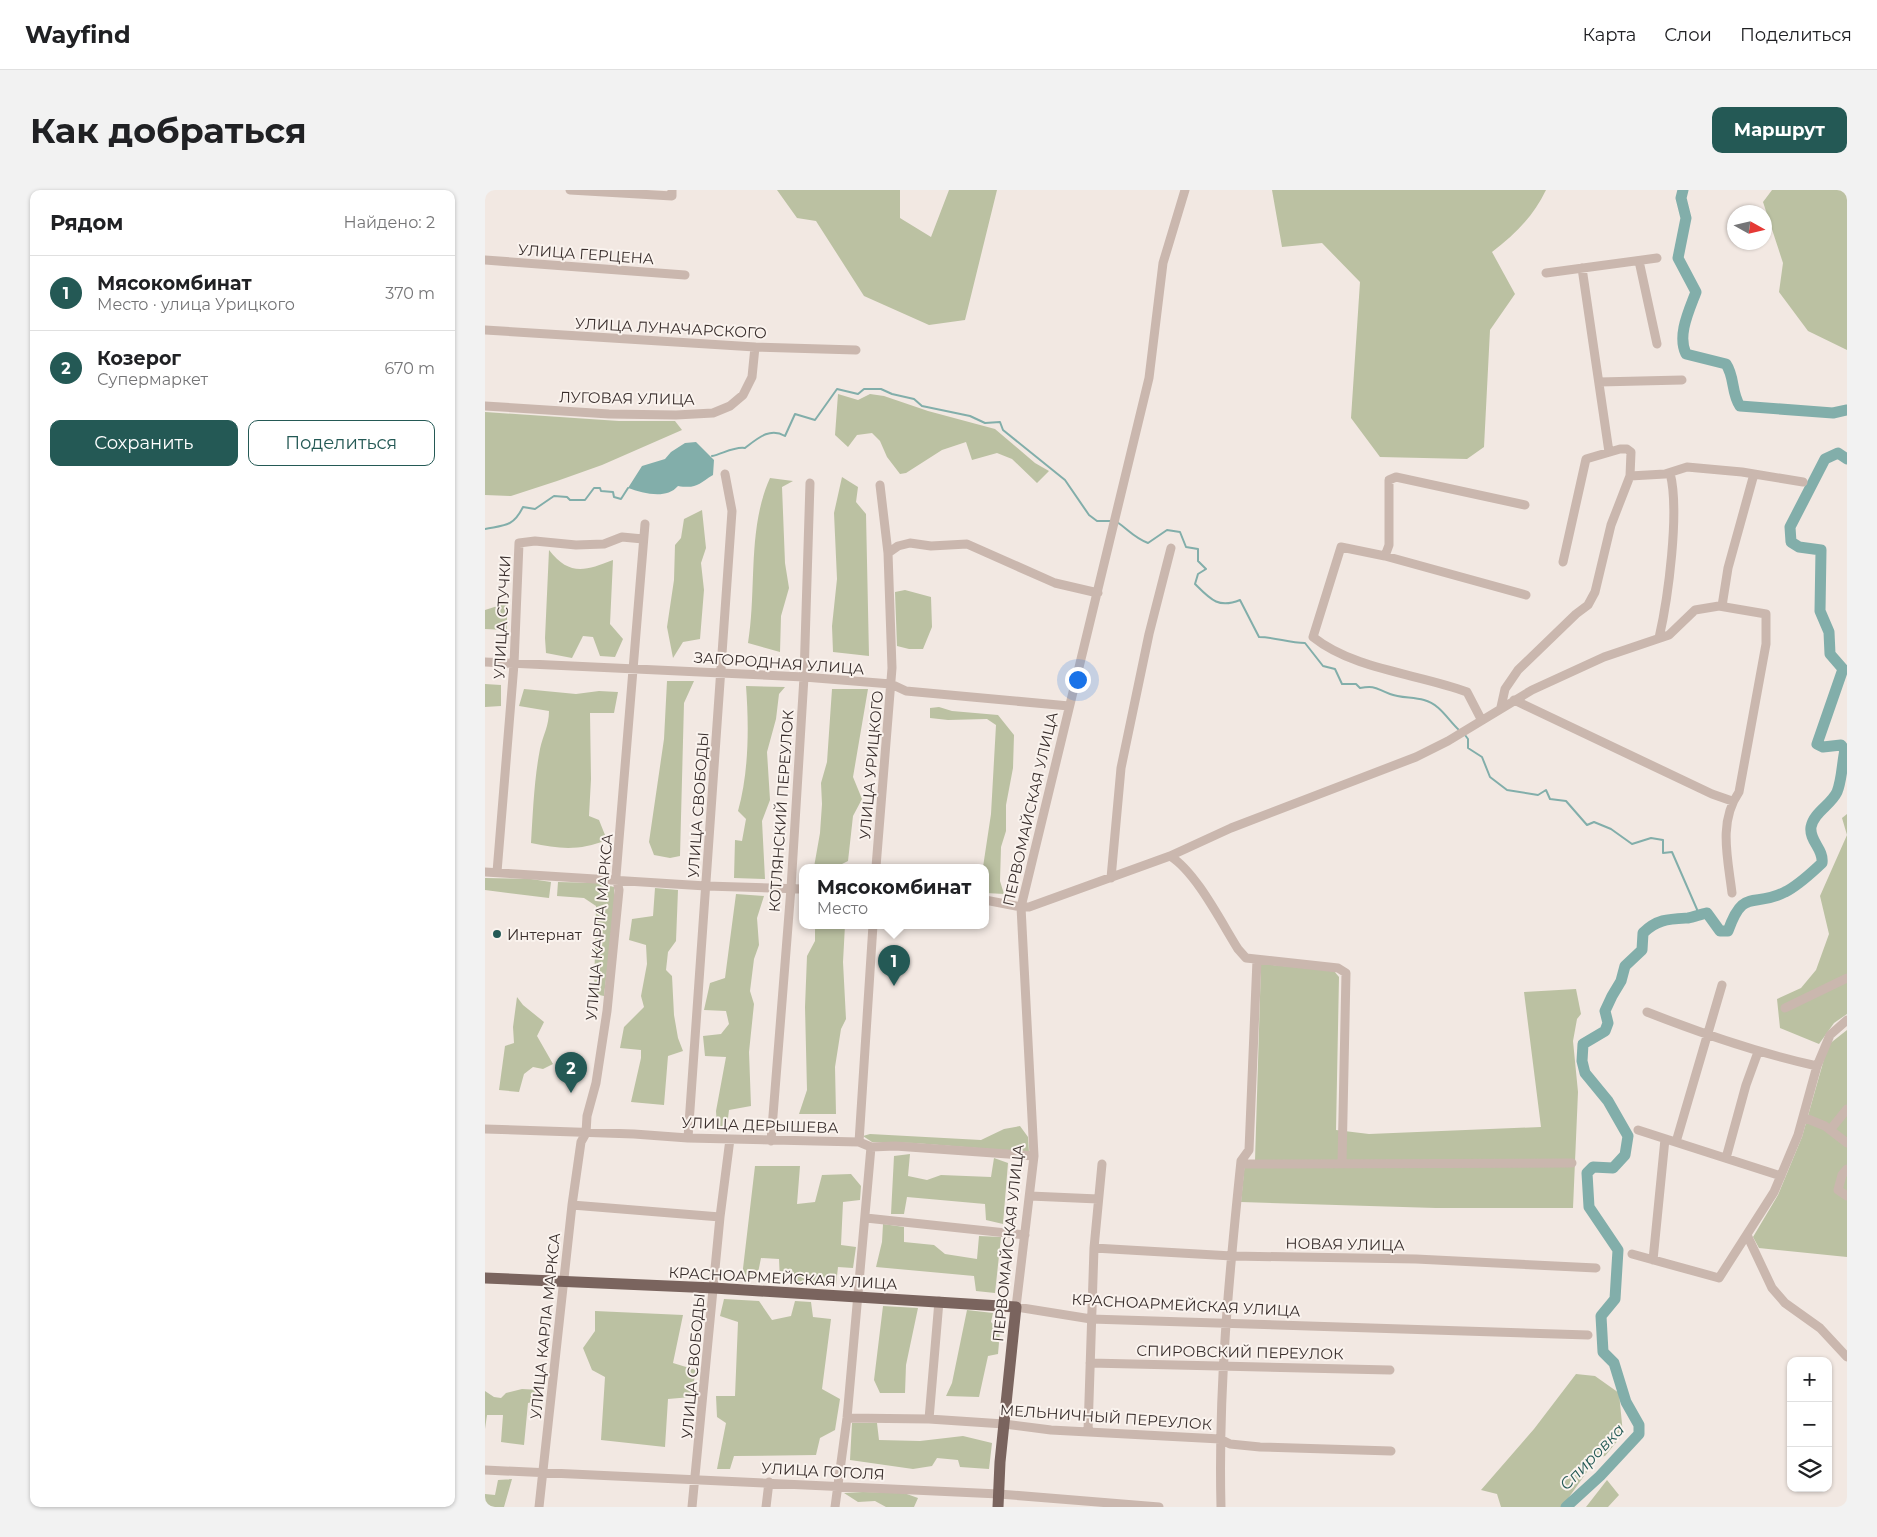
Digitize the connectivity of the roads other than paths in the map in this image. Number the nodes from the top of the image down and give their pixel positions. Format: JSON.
{"nodes":[{"id":1,"x":570,"y":190,"type":"edge"},
{"id":2,"x":672,"y":190,"type":"edge"},
{"id":3,"x":1185,"y":190,"type":"edge"},
{"id":4,"x":1657,"y":258,"type":"dead end"},
{"id":5,"x":485,"y":260,"type":"edge"},
{"id":6,"x":1639,"y":260,"type":"junction"},
{"id":7,"x":1582,"y":268,"type":"junction"},
{"id":8,"x":1546,"y":273,"type":"dead end"},
{"id":9,"x":685,"y":275,"type":"dead end"},
{"id":10,"x":485,"y":330,"type":"edge"},
{"id":11,"x":1657,"y":344,"type":"dead end"},
{"id":12,"x":755,"y":347,"type":"junction"},
{"id":13,"x":856,"y":350,"type":"dead end"},
{"id":14,"x":1682,"y":380,"type":"dead end"},
{"id":15,"x":1599,"y":382,"type":"junction"},
{"id":16,"x":485,"y":406,"type":"edge"},
{"id":17,"x":1609,"y":452,"type":"junction"},
{"id":18,"x":1669,"y":473,"type":"junction"},
{"id":19,"x":725,"y":474,"type":"dead end"},
{"id":20,"x":1754,"y":474,"type":"junction"},
{"id":21,"x":1630,"y":476,"type":"junction"},
{"id":22,"x":1803,"y":482,"type":"dead end"},
{"id":23,"x":809,"y":483,"type":"dead end"},
{"id":24,"x":880,"y":485,"type":"dead end"},
{"id":25,"x":1525,"y":504,"type":"dead end"},
{"id":26,"x":645,"y":524,"type":"dead end"},
{"id":27,"x":643,"y":539,"type":"junction"},
{"id":28,"x":1171,"y":548,"type":"dead end"},
{"id":29,"x":889,"y":553,"type":"junction"},
{"id":30,"x":1385,"y":556,"type":"junction"},
{"id":31,"x":1563,"y":562,"type":"dead end"},
{"id":32,"x":1098,"y":593,"type":"junction"},
{"id":33,"x":1526,"y":595,"type":"dead end"},
{"id":34,"x":1722,"y":606,"type":"junction"},
{"id":35,"x":1659,"y":638,"type":"junction"},
{"id":36,"x":485,"y":662,"type":"edge"},
{"id":37,"x":514,"y":664,"type":"junction"},
{"id":38,"x":634,"y":669,"type":"junction"},
{"id":39,"x":722,"y":673,"type":"junction"},
{"id":40,"x":804,"y":677,"type":"junction"},
{"id":41,"x":891,"y":684,"type":"junction"},
{"id":42,"x":1514,"y":700,"type":"junction"},
{"id":43,"x":1069,"y":706,"type":"junction"},
{"id":44,"x":1501,"y":707,"type":"junction"},
{"id":45,"x":1481,"y":719,"type":"junction"},
{"id":46,"x":1732,"y":801,"type":"junction"},
{"id":47,"x":1170,"y":856,"type":"junction"},
{"id":48,"x":876,"y":864,"type":"edge"},
{"id":49,"x":485,"y":872,"type":"edge"},
{"id":50,"x":497,"y":872,"type":"junction"},
{"id":51,"x":1111,"y":878,"type":"junction"},
{"id":52,"x":617,"y":880,"type":"junction"},
{"id":53,"x":706,"y":886,"type":"junction"},
{"id":54,"x":791,"y":888,"type":"junction"},
{"id":55,"x":799,"y":889,"type":"edge"},
{"id":56,"x":1732,"y":893,"type":"dead end"},
{"id":57,"x":989,"y":901,"type":"edge"},
{"id":58,"x":1021,"y":907,"type":"junction"},
{"id":59,"x":873,"y":929,"type":"edge"},
{"id":60,"x":1257,"y":960,"type":"junction"},
{"id":61,"x":1847,"y":978,"type":"edge"},
{"id":62,"x":1722,"y":985,"type":"dead end"},
{"id":63,"x":1785,"y":1008,"type":"dead end"},
{"id":64,"x":1647,"y":1012,"type":"dead end"},
{"id":65,"x":1847,"y":1020,"type":"edge"},
{"id":66,"x":1708,"y":1036,"type":"junction"},
{"id":67,"x":1758,"y":1052,"type":"junction"},
{"id":68,"x":1817,"y":1066,"type":"junction"},
{"id":69,"x":1847,"y":1109,"type":"edge"},
{"id":70,"x":1803,"y":1117,"type":"junction"},
{"id":71,"x":485,"y":1129,"type":"edge"},
{"id":72,"x":1639,"y":1130,"type":"dead end"},
{"id":73,"x":1830,"y":1130,"type":"junction"},
{"id":74,"x":585,"y":1133,"type":"junction"},
{"id":75,"x":688,"y":1138,"type":"junction"},
{"id":76,"x":730,"y":1138,"type":"junction"},
{"id":77,"x":1665,"y":1139,"type":"junction"},
{"id":78,"x":771,"y":1141,"type":"junction"},
{"id":79,"x":859,"y":1142,"type":"junction"},
{"id":80,"x":1676,"y":1142,"type":"junction"},
{"id":81,"x":1847,"y":1143,"type":"edge"},
{"id":82,"x":871,"y":1147,"type":"junction"},
{"id":83,"x":1034,"y":1156,"type":"junction"},
{"id":84,"x":1726,"y":1158,"type":"junction"},
{"id":85,"x":1342,"y":1163,"type":"junction"},
{"id":86,"x":1572,"y":1163,"type":"dead end"},
{"id":87,"x":1102,"y":1164,"type":"dead end"},
{"id":88,"x":1241,"y":1164,"type":"junction"},
{"id":89,"x":1847,"y":1168,"type":"edge"},
{"id":90,"x":1781,"y":1176,"type":"junction"},
{"id":91,"x":1030,"y":1196,"type":"junction"},
{"id":92,"x":1847,"y":1196,"type":"edge"},
{"id":93,"x":1098,"y":1199,"type":"junction"},
{"id":94,"x":572,"y":1205,"type":"junction"},
{"id":95,"x":720,"y":1217,"type":"junction"},
{"id":96,"x":866,"y":1218,"type":"junction"},
{"id":97,"x":1025,"y":1234,"type":"junction"},
{"id":98,"x":1747,"y":1235,"type":"junction"},
{"id":99,"x":1094,"y":1248,"type":"junction"},
{"id":100,"x":1631,"y":1254,"type":"dead end"},
{"id":101,"x":1232,"y":1256,"type":"junction"},
{"id":102,"x":1653,"y":1260,"type":"junction"},
{"id":103,"x":1596,"y":1268,"type":"dead end"},
{"id":104,"x":485,"y":1278,"type":"edge"},
{"id":105,"x":563,"y":1282,"type":"junction"},
{"id":106,"x":714,"y":1288,"type":"junction"},
{"id":107,"x":859,"y":1297,"type":"junction"},
{"id":108,"x":939,"y":1301,"type":"junction"},
{"id":109,"x":1016,"y":1307,"type":"junction"},
{"id":110,"x":1091,"y":1318,"type":"junction"},
{"id":111,"x":1226,"y":1322,"type":"junction"},
{"id":112,"x":1587,"y":1334,"type":"dead end"},
{"id":113,"x":1847,"y":1357,"type":"edge"},
{"id":114,"x":1090,"y":1363,"type":"junction"},
{"id":115,"x":1223,"y":1365,"type":"junction"},
{"id":116,"x":1390,"y":1370,"type":"dead end"},
{"id":117,"x":847,"y":1418,"type":"junction"},
{"id":118,"x":929,"y":1419,"type":"junction"},
{"id":119,"x":1005,"y":1424,"type":"junction"},
{"id":120,"x":1088,"y":1431,"type":"junction"},
{"id":121,"x":1220,"y":1439,"type":"junction"},
{"id":122,"x":1391,"y":1451,"type":"dead end"},
{"id":123,"x":485,"y":1470,"type":"edge"},
{"id":124,"x":543,"y":1474,"type":"junction"},
{"id":125,"x":696,"y":1480,"type":"junction"},
{"id":126,"x":769,"y":1482,"type":"junction"},
{"id":127,"x":837,"y":1486,"type":"junction"},
{"id":128,"x":999,"y":1494,"type":"junction"},
{"id":129,"x":539,"y":1507,"type":"edge"},
{"id":130,"x":692,"y":1507,"type":"edge"},
{"id":131,"x":766,"y":1507,"type":"edge"},
{"id":132,"x":835,"y":1507,"type":"edge"},
{"id":133,"x":998,"y":1507,"type":"edge"},
{"id":134,"x":1159,"y":1507,"type":"edge"},
{"id":135,"x":1221,"y":1507,"type":"edge"}],
"edges":[{"from":1,"to":2,"type":"street"},
{"from":3,"to":32,"type":"street","name":"ПЕРВОМАЙСКАЯ УЛИЦА"},
{"from":4,"to":6,"type":"street"},
{"from":5,"to":9,"type":"street","name":"УЛИЦА ГЕРЦЕНА"},
{"from":6,"to":7,"type":"street"},
{"from":6,"to":11,"type":"street"},
{"from":7,"to":8,"type":"street"},
{"from":7,"to":15,"type":"street"},
{"from":10,"to":12,"type":"street","name":"УЛИЦА ЛУНАЧАРСКОГО"},
{"from":12,"to":13,"type":"street","name":"УЛИЦА ЛУНАЧАРСКОГО"},
{"from":12,"to":16,"type":"street","name":"ЛУГОВАЯ УЛИЦА"},
{"from":14,"to":15,"type":"street"},
{"from":15,"to":17,"type":"street"},
{"from":17,"to":21,"type":"street"},
{"from":17,"to":31,"type":"street"},
{"from":18,"to":20,"type":"street"},
{"from":18,"to":21,"type":"street"},
{"from":18,"to":35,"type":"street"},
{"from":19,"to":39,"type":"street","name":"УЛИЦА СВОБОДЫ"},
{"from":20,"to":22,"type":"street"},
{"from":20,"to":34,"type":"street"},
{"from":21,"to":44,"type":"street"},
{"from":23,"to":40,"type":"street","name":"КОТЛЯНСКИЙ ПЕРЕУЛОК"},
{"from":24,"to":29,"type":"street","name":"УЛИЦА УРИЦКОГО"},
{"from":25,"to":30,"type":"street"},
{"from":26,"to":27,"type":"street","name":"УЛИЦА КАРЛА МАРКСА"},
{"from":27,"to":37,"type":"street","name":"УЛИЦА СТУЧКИ"},
{"from":27,"to":38,"type":"street","name":"УЛИЦА КАРЛА МАРКСА"},
{"from":28,"to":51,"type":"street"},
{"from":29,"to":32,"type":"street"},
{"from":29,"to":41,"type":"street","name":"УЛИЦА УРИЦКОГО"},
{"from":30,"to":33,"type":"street"},
{"from":30,"to":45,"type":"street"},
{"from":32,"to":43,"type":"street","name":"ПЕРВОМАЙСКАЯ УЛИЦА"},
{"from":34,"to":35,"type":"street"},
{"from":34,"to":46,"type":"street"},
{"from":35,"to":42,"type":"street"},
{"from":36,"to":37,"type":"street","name":"ЗАГОРОДНАЯ УЛИЦА"},
{"from":37,"to":38,"type":"street","name":"ЗАГОРОДНАЯ УЛИЦА"},
{"from":37,"to":50,"type":"street","name":"УЛИЦА СТУЧКИ"},
{"from":38,"to":39,"type":"street","name":"ЗАГОРОДНАЯ УЛИЦА"},
{"from":38,"to":52,"type":"street","name":"УЛИЦА КАРЛА МАРКСА"},
{"from":39,"to":40,"type":"street","name":"ЗАГОРОДНАЯ УЛИЦА"},
{"from":39,"to":53,"type":"street","name":"УЛИЦА СВОБОДЫ"},
{"from":40,"to":41,"type":"street","name":"ЗАГОРОДНАЯ УЛИЦА"},
{"from":40,"to":54,"type":"street","name":"КОТЛЯНСКИЙ ПЕРЕУЛОК"},
{"from":41,"to":43,"type":"street","name":"ЗАГОРОДНАЯ УЛИЦА"},
{"from":41,"to":48,"type":"street","name":"УЛИЦА УРИЦКОГО"},
{"from":42,"to":44,"type":"street"},
{"from":42,"to":46,"type":"street"},
{"from":43,"to":58,"type":"street","name":"ПЕРВОМАЙСКАЯ УЛИЦА"},
{"from":44,"to":45,"type":"street"},
{"from":45,"to":47,"type":"street"},
{"from":46,"to":56,"type":"street"},
{"from":47,"to":51,"type":"street"},
{"from":47,"to":60,"type":"street"},
{"from":49,"to":50,"type":"street"},
{"from":50,"to":52,"type":"street"},
{"from":51,"to":58,"type":"street"},
{"from":52,"to":53,"type":"street"},
{"from":52,"to":74,"type":"street","name":"УЛИЦА КАРЛА МАРКСА"},
{"from":53,"to":54,"type":"street"},
{"from":53,"to":75,"type":"street","name":"УЛИЦА СВОБОДЫ"},
{"from":54,"to":55,"type":"street"},
{"from":54,"to":78,"type":"street","name":"КОТЛЯНСКИЙ ПЕРЕУЛОК"},
{"from":57,"to":58,"type":"street"},
{"from":58,"to":83,"type":"street","name":"ПЕРВОМАЙСКАЯ УЛИЦА"},
{"from":59,"to":79,"type":"street"},
{"from":60,"to":85,"type":"street"},
{"from":60,"to":88,"type":"street"},
{"from":61,"to":63,"type":"street"},
{"from":62,"to":66,"type":"street"},
{"from":64,"to":66,"type":"street"},
{"from":65,"to":68,"type":"street"},
{"from":66,"to":67,"type":"street"},
{"from":66,"to":80,"type":"street"},
{"from":67,"to":68,"type":"street"},
{"from":67,"to":84,"type":"street"},
{"from":68,"to":70,"type":"street"},
{"from":69,"to":73,"type":"street"},
{"from":70,"to":73,"type":"street"},
{"from":70,"to":90,"type":"street"},
{"from":71,"to":74,"type":"street","name":"УЛИЦА ДЕРЫШЕВА"},
{"from":72,"to":77,"type":"street"},
{"from":73,"to":81,"type":"street"},
{"from":74,"to":75,"type":"street","name":"УЛИЦА ДЕРЫШЕВА"},
{"from":74,"to":94,"type":"street","name":"УЛИЦА КАРЛА МАРКСА"},
{"from":75,"to":76,"type":"street","name":"УЛИЦА ДЕРЫШЕВА"},
{"from":76,"to":78,"type":"street","name":"УЛИЦА ДЕРЫШЕВА"},
{"from":76,"to":95,"type":"street","name":"УЛИЦА СВОБОДЫ"},
{"from":77,"to":80,"type":"street"},
{"from":77,"to":102,"type":"street"},
{"from":78,"to":79,"type":"street","name":"УЛИЦА ДЕРЫШЕВА"},
{"from":79,"to":82,"type":"street","name":"УЛИЦА ДЕРЫШЕВА"},
{"from":80,"to":84,"type":"street"},
{"from":82,"to":83,"type":"street","name":"УЛИЦА ДЕРЫШЕВА"},
{"from":82,"to":96,"type":"street"},
{"from":83,"to":91,"type":"street","name":"ПЕРВОМАЙСКАЯ УЛИЦА"},
{"from":84,"to":90,"type":"street"},
{"from":85,"to":86,"type":"street"},
{"from":85,"to":88,"type":"street"},
{"from":87,"to":93,"type":"street"},
{"from":88,"to":101,"type":"street"},
{"from":89,"to":92,"type":"street"},
{"from":90,"to":98,"type":"street"},
{"from":91,"to":93,"type":"street"},
{"from":91,"to":97,"type":"street","name":"ПЕРВОМАЙСКАЯ УЛИЦА"},
{"from":93,"to":99,"type":"street"},
{"from":94,"to":95,"type":"street"},
{"from":94,"to":105,"type":"street","name":"УЛИЦА КАРЛА МАРКСА"},
{"from":95,"to":106,"type":"street","name":"УЛИЦА СВОБОДЫ"},
{"from":96,"to":97,"type":"street"},
{"from":96,"to":107,"type":"street"},
{"from":97,"to":109,"type":"street","name":"ПЕРВОМАЙСКАЯ УЛИЦА"},
{"from":98,"to":102,"type":"street"},
{"from":98,"to":113,"type":"street"},
{"from":99,"to":101,"type":"street","name":"НОВАЯ УЛИЦА"},
{"from":99,"to":110,"type":"street"},
{"from":100,"to":102,"type":"street"},
{"from":101,"to":103,"type":"street","name":"НОВАЯ УЛИЦА"},
{"from":101,"to":111,"type":"street"},
{"from":104,"to":105,"type":"main road","name":"КРАСНОАРМЕЙСКАЯ УЛИЦА"},
{"from":105,"to":106,"type":"main road","name":"КРАСНОАРМЕЙСКАЯ УЛИЦА"},
{"from":105,"to":124,"type":"street","name":"УЛИЦА КАРЛА МАРКСА"},
{"from":106,"to":107,"type":"main road","name":"КРАСНОАРМЕЙСКАЯ УЛИЦА"},
{"from":106,"to":125,"type":"street","name":"УЛИЦА СВОБОДЫ"},
{"from":107,"to":108,"type":"main road","name":"КРАСНОАРМЕЙСКАЯ УЛИЦА"},
{"from":107,"to":117,"type":"street"},
{"from":108,"to":109,"type":"main road","name":"КРАСНОАРМЕЙСКАЯ УЛИЦА"},
{"from":108,"to":118,"type":"street"},
{"from":109,"to":110,"type":"street","name":"КРАСНОАРМЕЙСКАЯ УЛИЦА"},
{"from":109,"to":119,"type":"main road","name":"ПЕРВОМАЙСКАЯ УЛИЦА"},
{"from":110,"to":111,"type":"street","name":"КРАСНОАРМЕЙСКАЯ УЛИЦА"},
{"from":110,"to":114,"type":"street"},
{"from":111,"to":112,"type":"street","name":"КРАСНОАРМЕЙСКАЯ УЛИЦА"},
{"from":111,"to":115,"type":"street"},
{"from":114,"to":115,"type":"street","name":"СПИРОВСКИЙ ПЕРЕУЛОК"},
{"from":114,"to":120,"type":"street"},
{"from":115,"to":116,"type":"street","name":"СПИРОВСКИЙ ПЕРЕУЛОК"},
{"from":115,"to":121,"type":"street"},
{"from":117,"to":118,"type":"street","name":"МЕЛЬНИЧНЫЙ ПЕРЕУЛОК"},
{"from":117,"to":127,"type":"street"},
{"from":118,"to":119,"type":"street","name":"МЕЛЬНИЧНЫЙ ПЕРЕУЛОК"},
{"from":119,"to":120,"type":"street","name":"МЕЛЬНИЧНЫЙ ПЕРЕУЛОК"},
{"from":119,"to":128,"type":"main road","name":"ПЕРВОМАЙСКАЯ УЛИЦА"},
{"from":120,"to":121,"type":"street","name":"МЕЛЬНИЧНЫЙ ПЕРЕУЛОК"},
{"from":121,"to":122,"type":"street","name":"МЕЛЬНИЧНЫЙ ПЕРЕУЛОК"},
{"from":121,"to":135,"type":"street"},
{"from":123,"to":124,"type":"street","name":"УЛИЦА ГОГОЛЯ"},
{"from":124,"to":125,"type":"street","name":"УЛИЦА ГОГОЛЯ"},
{"from":124,"to":129,"type":"street","name":"УЛИЦА КАРЛА МАРКСА"},
{"from":125,"to":126,"type":"street","name":"УЛИЦА ГОГОЛЯ"},
{"from":125,"to":130,"type":"street","name":"УЛИЦА СВОБОДЫ"},
{"from":126,"to":127,"type":"street","name":"УЛИЦА ГОГОЛЯ"},
{"from":126,"to":131,"type":"street"},
{"from":127,"to":128,"type":"street","name":"УЛИЦА ГОГОЛЯ"},
{"from":127,"to":132,"type":"street"},
{"from":128,"to":133,"type":"main road","name":"ПЕРВОМАЙСКАЯ УЛИЦА"},
{"from":128,"to":134,"type":"street","name":"УЛИЦА ГОГОЛЯ"}]}
